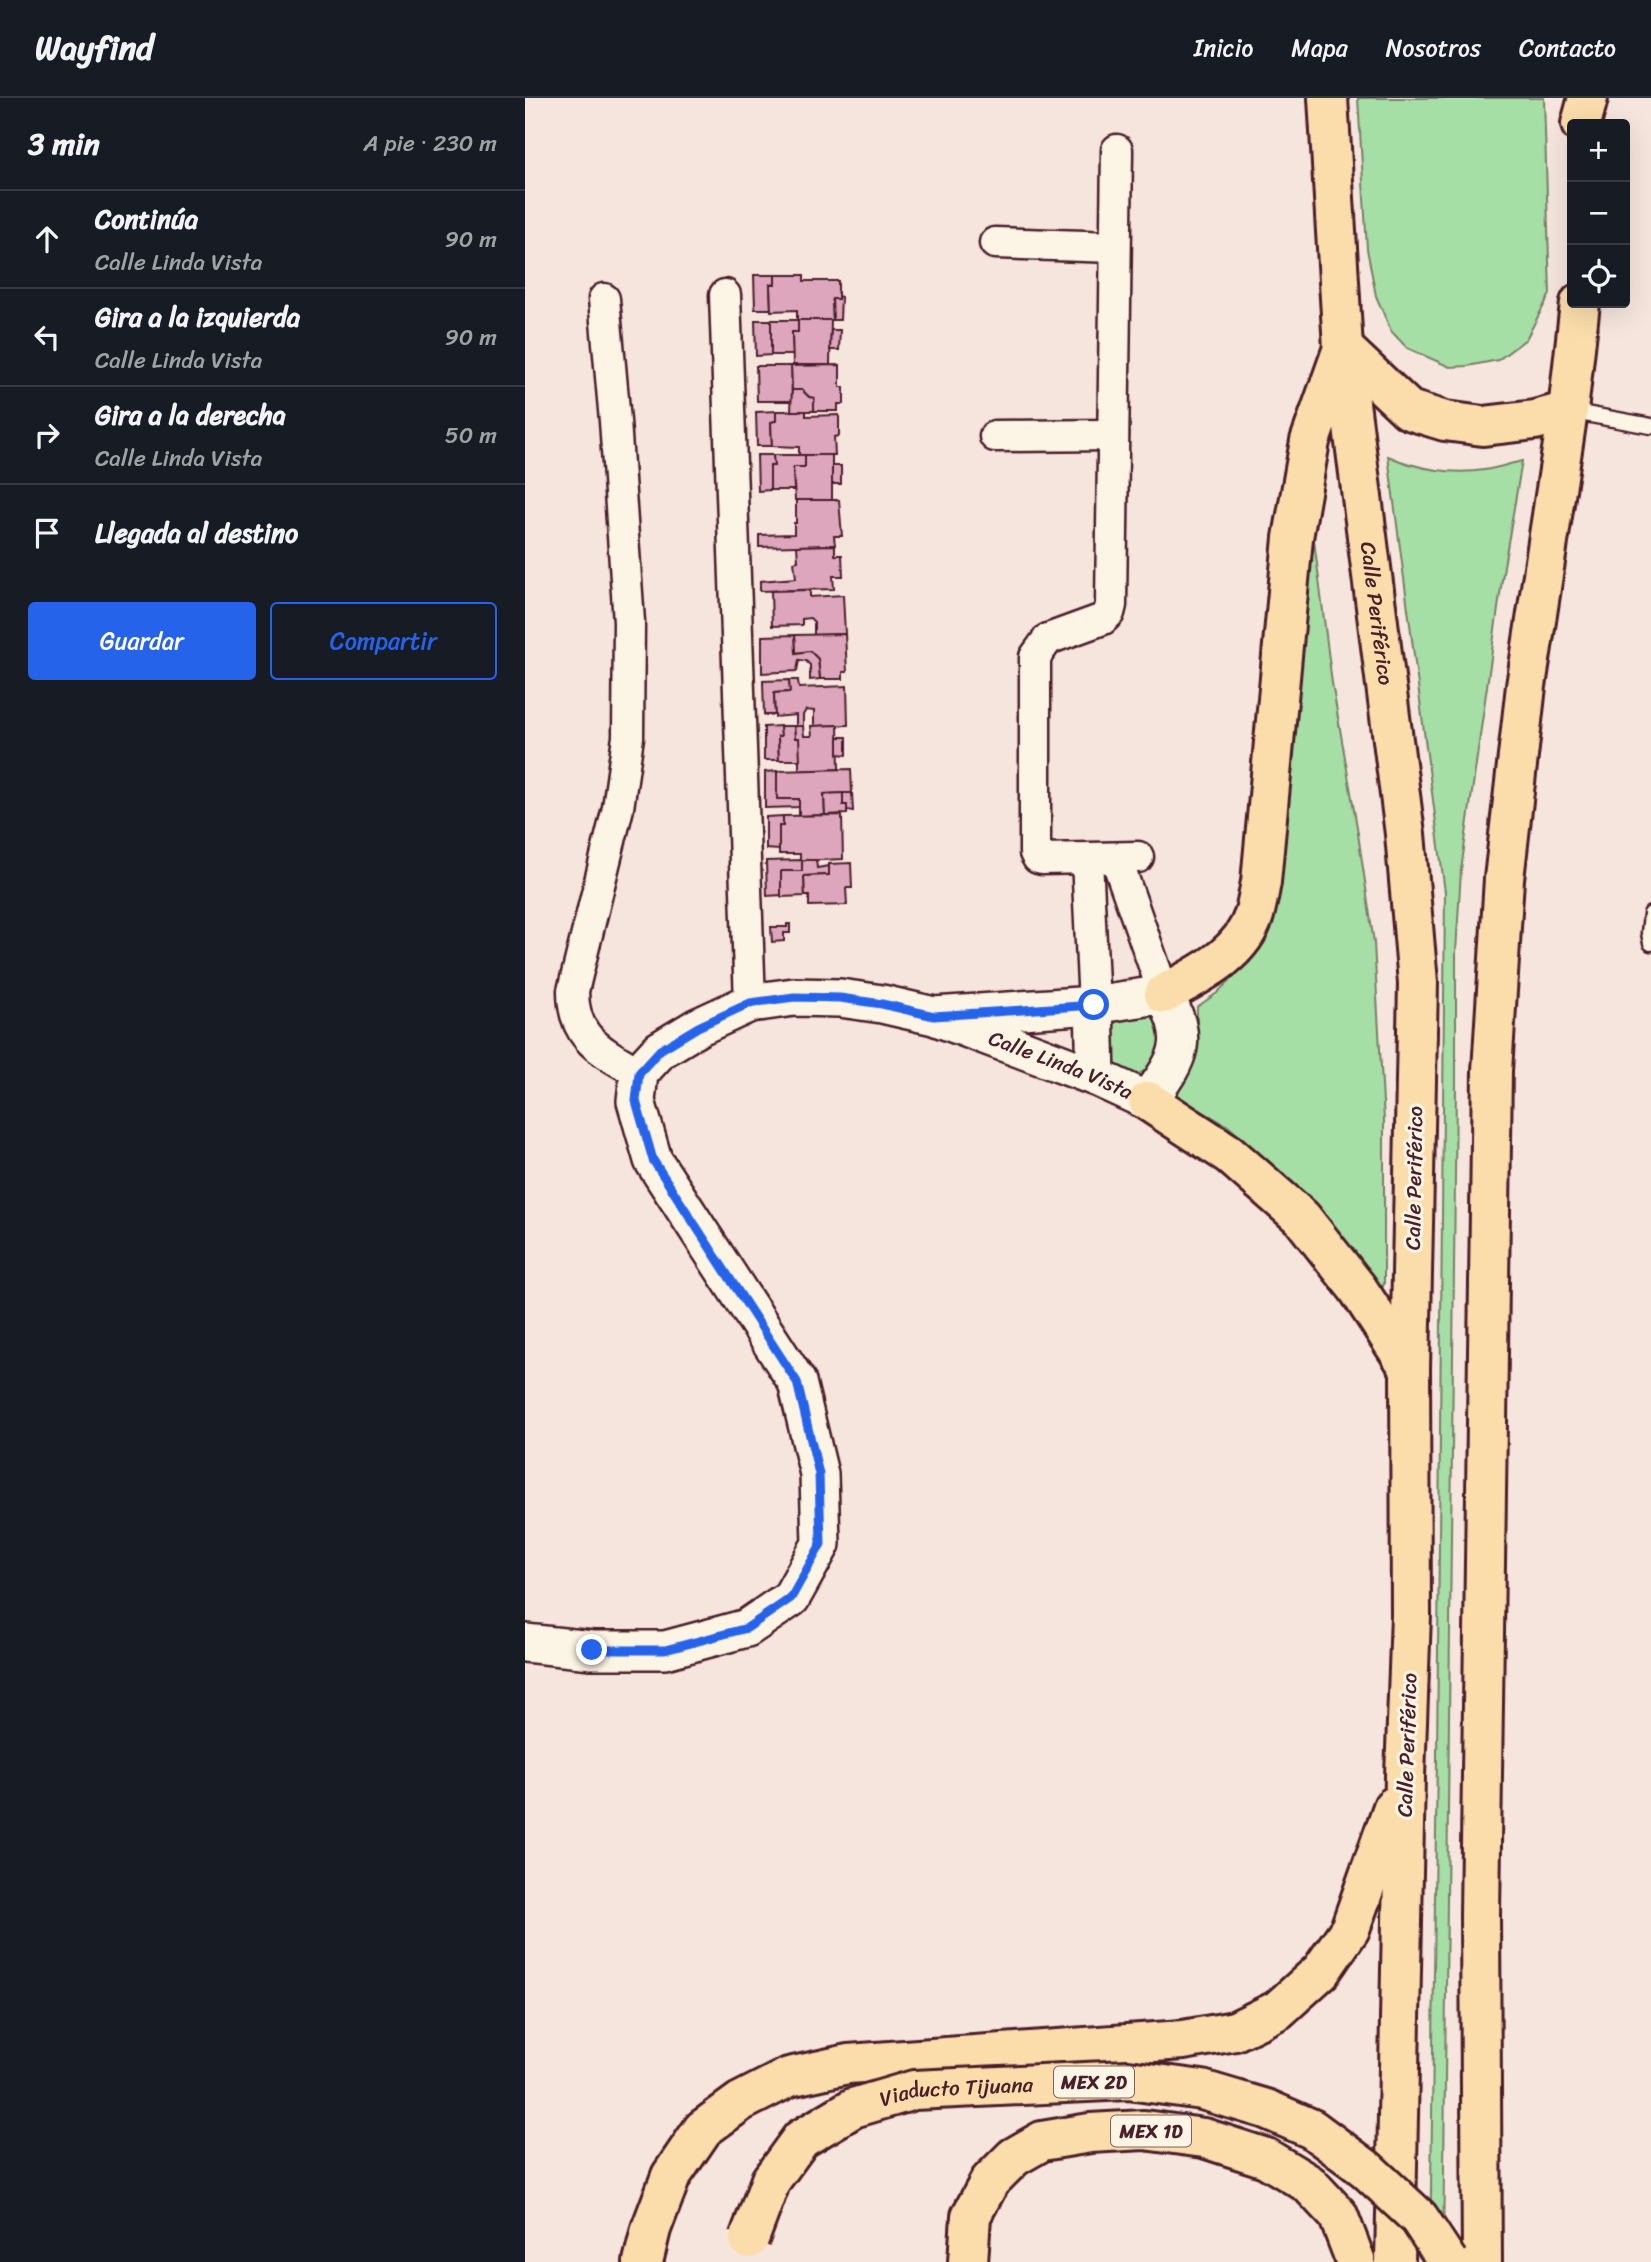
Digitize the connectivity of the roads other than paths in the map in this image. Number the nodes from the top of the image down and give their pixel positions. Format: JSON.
{"nodes":[{"id":1,"x":1328,"y":98,"type":"edge"},
{"id":2,"x":1579,"y":98,"type":"edge"},
{"id":3,"x":1588,"y":98,"type":"edge"},
{"id":4,"x":1581,"y":119,"type":"edge"},
{"id":5,"x":1582,"y":119,"type":"edge"},
{"id":6,"x":1117,"y":150,"type":"dead end"},
{"id":7,"x":995,"y":243,"type":"dead end"},
{"id":8,"x":1115,"y":247,"type":"junction"},
{"id":9,"x":725,"y":295,"type":"dead end"},
{"id":10,"x":604,"y":299,"type":"dead end"},
{"id":11,"x":1579,"y":308,"type":"edge"},
{"id":12,"x":1343,"y":348,"type":"junction"},
{"id":13,"x":1568,"y":411,"type":"junction"},
{"id":14,"x":1651,"y":426,"type":"edge"},
{"id":15,"x":1113,"y":435,"type":"junction"},
{"id":16,"x":995,"y":436,"type":"dead end"},
{"id":17,"x":1113,"y":858,"type":"junction"},
{"id":18,"x":1651,"y":914,"type":"edge"},
{"id":19,"x":1651,"y":943,"type":"edge"},
{"id":20,"x":1164,"y":994,"type":"junction"},
{"id":21,"x":750,"y":1003,"type":"junction"},
{"id":22,"x":1094,"y":1005,"type":"junction"},
{"id":23,"x":934,"y":1016,"type":"junction"},
{"id":24,"x":639,"y":1073,"type":"junction"},
{"id":25,"x":1096,"y":1077,"type":"junction"},
{"id":26,"x":1148,"y":1101,"type":"junction"},
{"id":27,"x":1410,"y":1369,"type":"junction"},
{"id":28,"x":525,"y":1643,"type":"edge"},
{"id":29,"x":1405,"y":1776,"type":"junction"},
{"id":30,"x":747,"y":2251,"type":"edge"},
{"id":31,"x":643,"y":2262,"type":"edge"},
{"id":32,"x":968,"y":2262,"type":"edge"},
{"id":33,"x":1356,"y":2262,"type":"edge"},
{"id":34,"x":1395,"y":2262,"type":"edge"},
{"id":35,"x":1448,"y":2262,"type":"edge"},
{"id":36,"x":1482,"y":2262,"type":"edge"}],
"edges":[{"from":1,"to":12,"type":"highway","name":"Calle Periférico"},
{"from":2,"to":4,"type":"highway"},
{"from":3,"to":5,"type":"highway"},
{"from":6,"to":8,"type":"street"},
{"from":7,"to":8,"type":"street"},
{"from":8,"to":15,"type":"street"},
{"from":9,"to":21,"type":"street"},
{"from":10,"to":24,"type":"street"},
{"from":11,"to":13,"type":"highway"},
{"from":12,"to":13,"type":"highway"},
{"from":12,"to":20,"type":"highway"},
{"from":12,"to":27,"type":"highway","name":"Calle Periférico"},
{"from":13,"to":14,"type":"lane"},
{"from":13,"to":36,"type":"highway"},
{"from":15,"to":16,"type":"street"},
{"from":15,"to":17,"type":"street"},
{"from":17,"to":20,"type":"street"},
{"from":17,"to":22,"type":"street"},
{"from":18,"to":19,"type":"lane"},
{"from":20,"to":22,"type":"street","name":"Calle Linda Vista"},
{"from":20,"to":26,"type":"street"},
{"from":21,"to":23,"type":"street","name":"Calle Linda Vista"},
{"from":21,"to":24,"type":"street","name":"Calle Linda Vista"},
{"from":22,"to":23,"type":"street","name":"Calle Linda Vista"},
{"from":22,"to":25,"type":"street"},
{"from":23,"to":25,"type":"street","name":"Calle Linda Vista"},
{"from":24,"to":28,"type":"street"},
{"from":25,"to":26,"type":"street","name":"Calle Linda Vista"},
{"from":26,"to":27,"type":"highway"},
{"from":27,"to":29,"type":"highway","name":"Calle Periférico"},
{"from":29,"to":31,"type":"highway"},
{"from":29,"to":34,"type":"highway","name":"Calle Periférico"},
{"from":30,"to":35,"type":"highway","name":"Viaducto Tijuana","number":"MEX 2D","bridge":true},
{"from":32,"to":33,"type":"highway","number":"MEX 1D"}]}
